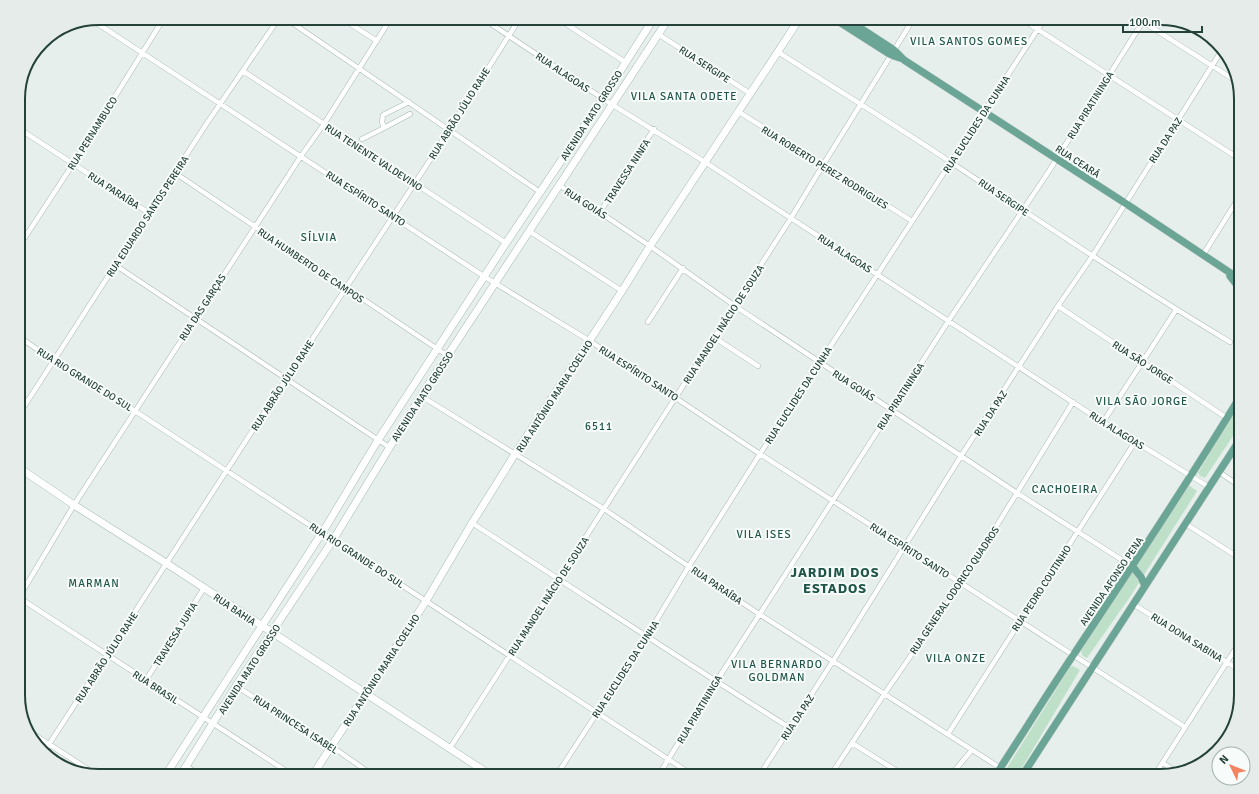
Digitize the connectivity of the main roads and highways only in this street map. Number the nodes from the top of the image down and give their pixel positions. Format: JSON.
{"nodes":[{"id":1,"x":649,"y":25,"type":"edge"},
{"id":2,"x":664,"y":25,"type":"edge"},
{"id":3,"x":795,"y":25,"type":"edge"},
{"id":4,"x":845,"y":25,"type":"edge"},
{"id":5,"x":854,"y":25,"type":"edge"},
{"id":6,"x":892,"y":53,"type":"junction"},
{"id":7,"x":625,"y":62,"type":"junction"},
{"id":8,"x":637,"y":66,"type":"junction"},
{"id":9,"x":553,"y":173,"type":"junction"},
{"id":10,"x":542,"y":189,"type":"junction"},
{"id":11,"x":557,"y":189,"type":"junction"},
{"id":12,"x":1226,"y":271,"type":"junction"},
{"id":13,"x":1234,"y":276,"type":"edge"},
{"id":14,"x":1234,"y":281,"type":"edge"},
{"id":15,"x":1234,"y":406,"type":"edge"},
{"id":16,"x":1234,"y":449,"type":"edge"},
{"id":17,"x":25,"y":472,"type":"edge"},
{"id":18,"x":1132,"y":567,"type":"junction"},
{"id":19,"x":1145,"y":586,"type":"junction"},
{"id":20,"x":262,"y":626,"type":"junction"},
{"id":21,"x":272,"y":633,"type":"junction"},
{"id":22,"x":366,"y":693,"type":"junction"},
{"id":23,"x":170,"y":769,"type":"edge"},
{"id":24,"x":184,"y":769,"type":"edge"},
{"id":25,"x":316,"y":769,"type":"edge"},
{"id":26,"x":481,"y":769,"type":"edge"},
{"id":27,"x":1000,"y":769,"type":"edge"},
{"id":28,"x":1027,"y":769,"type":"edge"}],
"edges":[{"from":1,"to":7,"type":"main road","name":"AVENIDA MATO GROSSO"},
{"from":2,"to":8,"type":"main road","name":"AVENIDA MATO GROSSO"},
{"from":3,"to":22,"type":"main road","name":"RUA ANTÔNIO MARIA COELHO"},
{"from":4,"to":6,"type":"main road","name":"RUA CEARÁ"},
{"from":5,"to":6,"type":"main road","name":"RUA CEARÁ"},
{"from":6,"to":12,"type":"main road","name":"RUA CEARÁ"},
{"from":7,"to":8,"type":"main road"},
{"from":7,"to":9,"type":"main road","name":"AVENIDA MATO GROSSO"},
{"from":8,"to":11,"type":"main road","name":"AVENIDA MATO GROSSO"},
{"from":9,"to":10,"type":"main road","name":"AVENIDA MATO GROSSO"},
{"from":9,"to":11,"type":"main road"},
{"from":10,"to":11,"type":"main road"},
{"from":10,"to":20,"type":"main road","name":"AVENIDA MATO GROSSO"},
{"from":11,"to":21,"type":"main road","name":"AVENIDA MATO GROSSO"},
{"from":12,"to":13,"type":"main road","name":"RUA CEARÁ"},
{"from":12,"to":14,"type":"main road"},
{"from":15,"to":18,"type":"main road","name":"AVENIDA AFONSO PENA"},
{"from":16,"to":19,"type":"main road"},
{"from":17,"to":20,"type":"main road","name":"RUA BAHIA"},
{"from":18,"to":19,"type":"main road"},
{"from":18,"to":27,"type":"main road","name":"AVENIDA AFONSO PENA"},
{"from":19,"to":28,"type":"main road"},
{"from":20,"to":21,"type":"main road","name":"RUA BAHIA"},
{"from":20,"to":23,"type":"main road","name":"AVENIDA MATO GROSSO"},
{"from":21,"to":22,"type":"main road","name":"RUA BAHIA"},
{"from":21,"to":24,"type":"main road","name":"AVENIDA MATO GROSSO"},
{"from":22,"to":25,"type":"main road","name":"RUA ANTÔNIO MARIA COELHO"},
{"from":22,"to":26,"type":"main road","name":"RUA BAHIA"}]}
